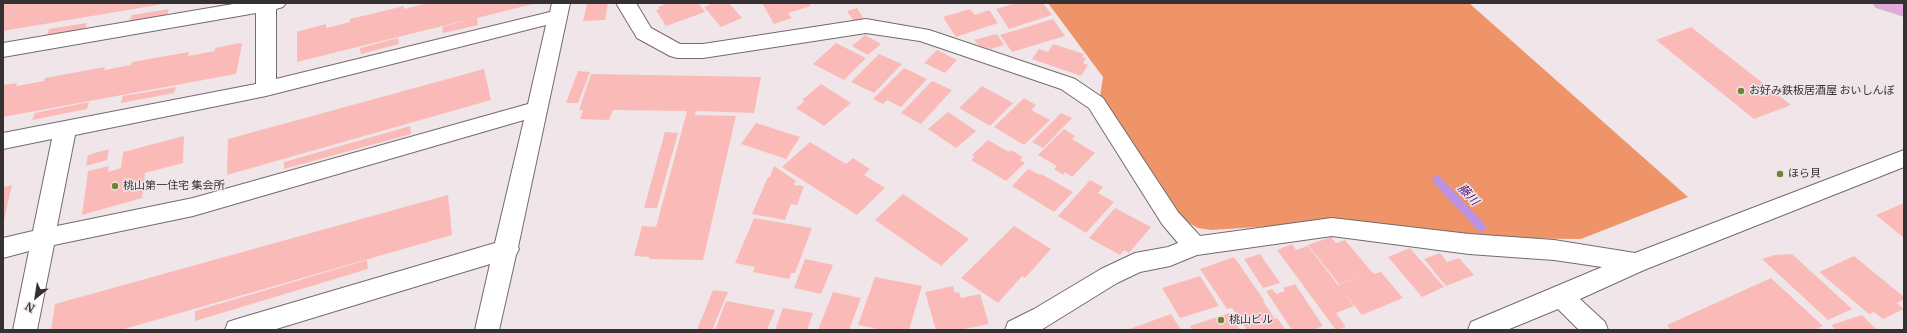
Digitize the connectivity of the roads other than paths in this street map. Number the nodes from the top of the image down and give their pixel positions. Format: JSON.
{"nodes":[{"id":1,"x":626,"y":3,"type":"edge"},
{"id":2,"x":1883,"y":3,"type":"edge"},
{"id":3,"x":269,"y":4,"type":"edge"},
{"id":4,"x":560,"y":10,"type":"edge"},
{"id":5,"x":1904,"y":10,"type":"edge"},
{"id":6,"x":3,"y":50,"type":"edge"},
{"id":7,"x":266,"y":90,"type":"junction"},
{"id":8,"x":538,"y":108,"type":"junction"},
{"id":9,"x":65,"y":129,"type":"junction"},
{"id":10,"x":3,"y":141,"type":"edge"},
{"id":11,"x":1901,"y":163,"type":"edge"},
{"id":12,"x":43,"y":238,"type":"junction"},
{"id":13,"x":1195,"y":246,"type":"junction"},
{"id":14,"x":3,"y":248,"type":"edge"},
{"id":15,"x":507,"y":249,"type":"junction"},
{"id":16,"x":1636,"y":263,"type":"junction"},
{"id":17,"x":1562,"y":297,"type":"junction"},
{"id":18,"x":24,"y":330,"type":"edge"},
{"id":19,"x":237,"y":330,"type":"edge"},
{"id":20,"x":487,"y":330,"type":"edge"},
{"id":21,"x":1018,"y":330,"type":"edge"},
{"id":22,"x":1480,"y":330,"type":"edge"},
{"id":23,"x":1596,"y":330,"type":"edge"}],
"edges":[{"from":1,"to":13,"type":"street"},
{"from":2,"to":5,"type":"main road"},
{"from":3,"to":6,"type":"street"},
{"from":3,"to":7,"type":"street"},
{"from":4,"to":7,"type":"street"},
{"from":4,"to":8,"type":"street"},
{"from":7,"to":9,"type":"street"},
{"from":8,"to":12,"type":"street"},
{"from":8,"to":15,"type":"street"},
{"from":9,"to":10,"type":"street"},
{"from":9,"to":12,"type":"street"},
{"from":11,"to":16,"type":"street"},
{"from":12,"to":14,"type":"street"},
{"from":12,"to":18,"type":"street"},
{"from":13,"to":16,"type":"street"},
{"from":13,"to":21,"type":"street"},
{"from":15,"to":19,"type":"street"},
{"from":15,"to":20,"type":"street"},
{"from":16,"to":17,"type":"street"},
{"from":17,"to":22,"type":"street"},
{"from":17,"to":23,"type":"street"}]}
